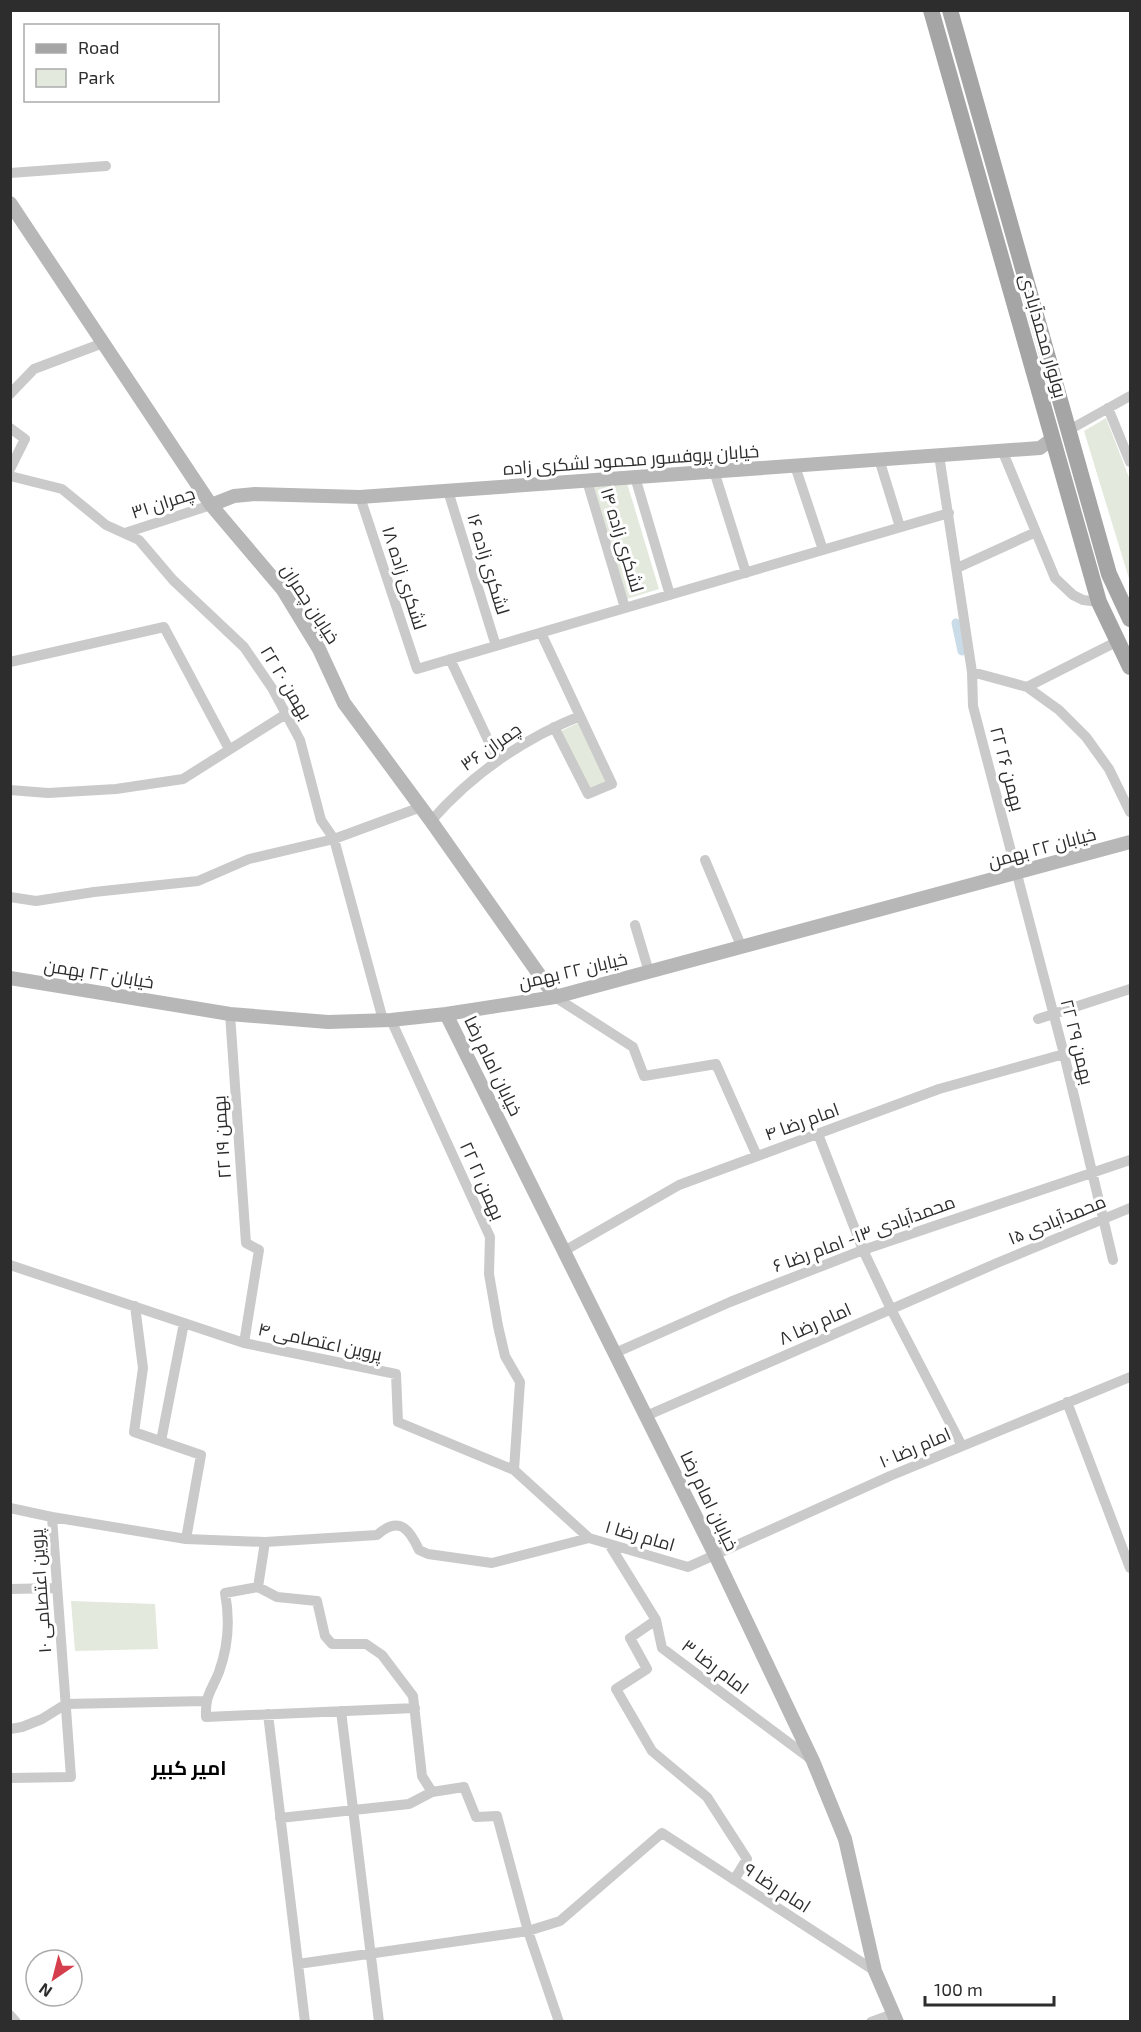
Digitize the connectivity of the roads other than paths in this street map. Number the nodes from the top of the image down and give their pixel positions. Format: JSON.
{"nodes":[{"id":1,"x":931,"y":10,"type":"edge"},
{"id":2,"x":950,"y":10,"type":"edge"},
{"id":3,"x":106,"y":166,"type":"dead end"},
{"id":4,"x":10,"y":173,"type":"edge"},
{"id":5,"x":13,"y":212,"type":"edge"},
{"id":6,"x":103,"y":343,"type":"junction"},
{"id":7,"x":10,"y":394,"type":"edge"},
{"id":8,"x":1131,"y":396,"type":"edge"},
{"id":9,"x":1108,"y":408,"type":"junction"},
{"id":10,"x":10,"y":428,"type":"edge"},
{"id":11,"x":1069,"y":430,"type":"junction"},
{"id":12,"x":1052,"y":439,"type":"junction"},
{"id":13,"x":1002,"y":450,"type":"junction"},
{"id":14,"x":939,"y":455,"type":"junction"},
{"id":15,"x":879,"y":459,"type":"junction"},
{"id":16,"x":1131,"y":462,"type":"edge"},
{"id":17,"x":795,"y":466,"type":"junction"},
{"id":18,"x":10,"y":469,"type":"edge"},
{"id":19,"x":714,"y":471,"type":"junction"},
{"id":20,"x":10,"y":476,"type":"edge"},
{"id":21,"x":635,"y":477,"type":"junction"},
{"id":22,"x":587,"y":481,"type":"junction"},
{"id":23,"x":448,"y":491,"type":"junction"},
{"id":24,"x":360,"y":497,"type":"junction"},
{"id":25,"x":211,"y":505,"type":"junction"},
{"id":26,"x":949,"y":513,"type":"junction"},
{"id":27,"x":900,"y":528,"type":"junction"},
{"id":28,"x":1036,"y":532,"type":"junction"},
{"id":29,"x":125,"y":533,"type":"junction"},
{"id":30,"x":823,"y":550,"type":"junction"},
{"id":31,"x":957,"y":568,"type":"junction"},
{"id":32,"x":746,"y":573,"type":"junction"},
{"id":33,"x":670,"y":595,"type":"junction"},
{"id":34,"x":1099,"y":602,"type":"junction"},
{"id":35,"x":625,"y":608,"type":"junction"},
{"id":36,"x":1131,"y":619,"type":"edge"},
{"id":37,"x":541,"y":633,"type":"junction"},
{"id":38,"x":1118,"y":641,"type":"junction"},
{"id":39,"x":496,"y":646,"type":"junction"},
{"id":40,"x":450,"y":660,"type":"junction"},
{"id":41,"x":10,"y":662,"type":"edge"},
{"id":42,"x":1131,"y":667,"type":"edge"},
{"id":43,"x":972,"y":672,"type":"junction"},
{"id":44,"x":1028,"y":687,"type":"junction"},
{"id":45,"x":286,"y":714,"type":"junction"},
{"id":46,"x":580,"y":716,"type":"junction"},
{"id":47,"x":554,"y":727,"type":"junction"},
{"id":48,"x":230,"y":749,"type":"junction"},
{"id":49,"x":497,"y":759,"type":"junction"},
{"id":50,"x":10,"y":790,"type":"edge"},
{"id":51,"x":421,"y":807,"type":"junction"},
{"id":52,"x":1131,"y":812,"type":"edge"},
{"id":53,"x":431,"y":821,"type":"junction"},
{"id":54,"x":334,"y":839,"type":"junction"},
{"id":55,"x":1131,"y":843,"type":"edge"},
{"id":56,"x":705,"y":860,"type":"dead end"},
{"id":57,"x":1017,"y":873,"type":"junction"},
{"id":58,"x":10,"y":897,"type":"edge"},
{"id":59,"x":635,"y":925,"type":"dead end"},
{"id":60,"x":742,"y":948,"type":"junction"},
{"id":61,"x":649,"y":972,"type":"junction"},
{"id":62,"x":10,"y":978,"type":"edge"},
{"id":63,"x":1131,"y":989,"type":"edge"},
{"id":64,"x":555,"y":997,"type":"junction"},
{"id":65,"x":230,"y":1014,"type":"junction"},
{"id":66,"x":446,"y":1014,"type":"junction"},
{"id":67,"x":1053,"y":1014,"type":"junction"},
{"id":68,"x":1038,"y":1019,"type":"dead end"},
{"id":69,"x":387,"y":1020,"type":"junction"},
{"id":70,"x":1064,"y":1053,"type":"junction"},
{"id":71,"x":818,"y":1134,"type":"junction"},
{"id":72,"x":758,"y":1156,"type":"junction"},
{"id":73,"x":1131,"y":1160,"type":"edge"},
{"id":74,"x":1093,"y":1175,"type":"junction"},
{"id":75,"x":1131,"y":1208,"type":"edge"},
{"id":76,"x":1103,"y":1219,"type":"junction"},
{"id":77,"x":863,"y":1250,"type":"junction"},
{"id":78,"x":564,"y":1251,"type":"junction"},
{"id":79,"x":1113,"y":1260,"type":"dead end"},
{"id":80,"x":997,"y":1263,"type":"joint"},
{"id":81,"x":10,"y":1265,"type":"edge"},
{"id":82,"x":135,"y":1306,"type":"junction"},
{"id":83,"x":891,"y":1309,"type":"junction"},
{"id":84,"x":184,"y":1323,"type":"junction"},
{"id":85,"x":244,"y":1343,"type":"junction"},
{"id":86,"x":615,"y":1353,"type":"junction"},
{"id":87,"x":1131,"y":1377,"type":"edge"},
{"id":88,"x":1067,"y":1402,"type":"junction"},
{"id":89,"x":646,"y":1416,"type":"junction"},
{"id":90,"x":161,"y":1441,"type":"junction"},
{"id":91,"x":962,"y":1446,"type":"junction"},
{"id":92,"x":514,"y":1470,"type":"junction"},
{"id":93,"x":10,"y":1508,"type":"edge"},
{"id":94,"x":52,"y":1517,"type":"junction"},
{"id":95,"x":589,"y":1538,"type":"junction"},
{"id":96,"x":186,"y":1539,"type":"junction"},
{"id":97,"x":266,"y":1542,"type":"junction"},
{"id":98,"x":609,"y":1544,"type":"junction"},
{"id":99,"x":715,"y":1555,"type":"junction"},
{"id":100,"x":1131,"y":1568,"type":"edge"},
{"id":101,"x":258,"y":1587,"type":"junction"},
{"id":102,"x":57,"y":1588,"type":"junction"},
{"id":103,"x":10,"y":1589,"type":"edge"},
{"id":104,"x":656,"y":1620,"type":"junction"},
{"id":105,"x":205,"y":1701,"type":"junction"},
{"id":106,"x":66,"y":1704,"type":"junction"},
{"id":107,"x":415,"y":1708,"type":"junction"},
{"id":108,"x":341,"y":1712,"type":"junction"},
{"id":109,"x":268,"y":1714,"type":"junction"},
{"id":110,"x":10,"y":1729,"type":"edge"},
{"id":111,"x":813,"y":1761,"type":"junction"},
{"id":112,"x":10,"y":1778,"type":"edge"},
{"id":113,"x":432,"y":1792,"type":"junction"},
{"id":114,"x":353,"y":1810,"type":"junction"},
{"id":115,"x":280,"y":1818,"type":"junction"},
{"id":116,"x":734,"y":1880,"type":"junction"},
{"id":117,"x":528,"y":1931,"type":"junction"},
{"id":118,"x":370,"y":1954,"type":"junction"},
{"id":119,"x":298,"y":1964,"type":"junction"},
{"id":120,"x":875,"y":1971,"type":"junction"},
{"id":121,"x":10,"y":2015,"type":"edge"},
{"id":122,"x":895,"y":2018,"type":"edge"},
{"id":123,"x":16,"y":2022,"type":"edge"},
{"id":124,"x":305,"y":2022,"type":"edge"},
{"id":125,"x":379,"y":2022,"type":"edge"},
{"id":126,"x":559,"y":2022,"type":"edge"},
{"id":127,"x":871,"y":2022,"type":"edge"}],
"edges":[{"from":1,"to":12,"type":"main road","name":"بولوار محمدآبادی"},
{"from":2,"to":11,"type":"main road","name":"بولوار محمدآبادی"},
{"from":3,"to":4,"type":"street"},
{"from":5,"to":6,"type":"main road","name":"خیابان چمران"},
{"from":6,"to":7,"type":"street"},
{"from":6,"to":25,"type":"main road","name":"خیابان چمران"},
{"from":8,"to":9,"type":"street"},
{"from":9,"to":11,"type":"street"},
{"from":9,"to":16,"type":"street"},
{"from":10,"to":18,"type":"street"},
{"from":11,"to":12,"type":"main road"},
{"from":11,"to":36,"type":"main road","name":"بولوار محمدآبادی"},
{"from":12,"to":13,"type":"main road","name":"خیابان پروفسور محمود لشکری زاده"},
{"from":12,"to":34,"type":"main road","name":"بولوار محمدآبادی"},
{"from":13,"to":14,"type":"main road","name":"خیابان پروفسور محمود لشکری زاده"},
{"from":13,"to":28,"type":"street"},
{"from":14,"to":15,"type":"main road","name":"خیابان پروفسور محمود لشکری زاده"},
{"from":14,"to":26,"type":"street","name":"۲۲ بهمن ۲۶"},
{"from":15,"to":17,"type":"main road","name":"خیابان پروفسور محمود لشکری زاده"},
{"from":15,"to":27,"type":"street"},
{"from":17,"to":19,"type":"main road","name":"خیابان پروفسور محمود لشکری زاده"},
{"from":17,"to":30,"type":"street"},
{"from":19,"to":21,"type":"main road","name":"خیابان پروفسور محمود لشکری زاده"},
{"from":19,"to":32,"type":"street"},
{"from":20,"to":29,"type":"street","name":"۲۲ بهمن ۲۰"},
{"from":21,"to":22,"type":"main road","name":"خیابان پروفسور محمود لشکری زاده"},
{"from":21,"to":33,"type":"street"},
{"from":22,"to":23,"type":"main road","name":"خیابان پروفسور محمود لشکری زاده"},
{"from":22,"to":35,"type":"street","name":"لشکری زاده ١۴"},
{"from":23,"to":24,"type":"main road","name":"خیابان پروفسور محمود لشکری زاده"},
{"from":23,"to":39,"type":"street","name":"لشکری زاده ١۶"},
{"from":24,"to":25,"type":"main road","name":"خیابان پروفسور محمود لشکری زاده"},
{"from":24,"to":40,"type":"street","name":"لشکری زاده ۱۸"},
{"from":25,"to":29,"type":"street","name":"چمران ۳۱"},
{"from":25,"to":51,"type":"main road","name":"خیابان چمران"},
{"from":26,"to":27,"type":"street"},
{"from":26,"to":31,"type":"street","name":"۲۲ بهمن ۲۶"},
{"from":27,"to":30,"type":"street"},
{"from":28,"to":31,"type":"street"},
{"from":28,"to":34,"type":"street"},
{"from":29,"to":45,"type":"street","name":"۲۲ بهمن ۲۰"},
{"from":30,"to":32,"type":"street"},
{"from":31,"to":43,"type":"street","name":"۲۲ بهمن ۲۶"},
{"from":32,"to":33,"type":"street"},
{"from":33,"to":35,"type":"street"},
{"from":34,"to":38,"type":"main road","name":"بولوار محمدآبادی"},
{"from":35,"to":37,"type":"street"},
{"from":37,"to":39,"type":"street"},
{"from":37,"to":46,"type":"street"},
{"from":38,"to":42,"type":"main road","name":"بولوار محمدآبادی"},
{"from":38,"to":44,"type":"street"},
{"from":39,"to":40,"type":"street"},
{"from":40,"to":49,"type":"street"},
{"from":41,"to":48,"type":"street"},
{"from":43,"to":44,"type":"street"},
{"from":43,"to":57,"type":"street","name":"۲۲ بهمن ۲۶"},
{"from":44,"to":52,"type":"street"},
{"from":45,"to":48,"type":"street"},
{"from":45,"to":54,"type":"street","name":"۲۲ بهمن ۲۰"},
{"from":46,"to":47,"type":"street","name":"چمران ۳۶"},
{"from":46,"to":47,"type":"street"},
{"from":47,"to":49,"type":"street","name":"چمران ۳۶"},
{"from":48,"to":50,"type":"street"},
{"from":49,"to":53,"type":"street","name":"چمران ۳۶"},
{"from":51,"to":53,"type":"main road","name":"خیابان چمران"},
{"from":51,"to":54,"type":"street"},
{"from":53,"to":64,"type":"main road","name":"خیابان چمران"},
{"from":54,"to":58,"type":"street"},
{"from":54,"to":69,"type":"street","name":"۲۲ بهمن ۲۰"},
{"from":55,"to":57,"type":"main road","name":"خیابان ۲۲ بهمن"},
{"from":56,"to":60,"type":"street"},
{"from":57,"to":60,"type":"main road","name":"خیابان ۲۲ بهمن"},
{"from":57,"to":67,"type":"street","name":"۲۲ بهمن ۲۹"},
{"from":59,"to":61,"type":"street"},
{"from":60,"to":61,"type":"main road","name":"خیابان ۲۲ بهمن"},
{"from":61,"to":64,"type":"main road","name":"خیابان ۲۲ بهمن"},
{"from":62,"to":65,"type":"main road","name":"خیابان ۲۲ بهمن"},
{"from":63,"to":67,"type":"street"},
{"from":64,"to":66,"type":"main road","name":"خیابان ۲۲ بهمن"},
{"from":64,"to":72,"type":"street"},
{"from":65,"to":69,"type":"main road","name":"خیابان ۲۲ بهمن"},
{"from":65,"to":85,"type":"street","name":"۲۲ بهمن ۱۹"},
{"from":66,"to":69,"type":"main road","name":"خیابان ۲۲ بهمن"},
{"from":66,"to":78,"type":"main road","name":"خیابان امام رضا"},
{"from":67,"to":68,"type":"street"},
{"from":67,"to":70,"type":"street","name":"۲۲ بهمن ۲۹"},
{"from":69,"to":92,"type":"street","name":"۲۲ بهمن ۲۱"},
{"from":70,"to":71,"type":"street","name":"امام رضا ۴"},
{"from":70,"to":74,"type":"street","name":"۲۲ بهمن ۲۹"},
{"from":71,"to":72,"type":"street","name":"امام رضا ۴"},
{"from":71,"to":77,"type":"street"},
{"from":72,"to":78,"type":"street","name":"امام رضا ۴"},
{"from":73,"to":74,"type":"street","name":"محمدآبادی ۱۳- امام رضا ۶"},
{"from":74,"to":76,"type":"street","name":"۲۲ بهمن ۲۹"},
{"from":74,"to":77,"type":"street","name":"محمدآبادی ۱۳- امام رضا ۶"},
{"from":75,"to":76,"type":"street","name":"محمدآبادی ۱۵"},
{"from":76,"to":79,"type":"street","name":"۲۲ بهمن ۲۹"},
{"from":76,"to":80,"type":"street","name":"محمدآبادی ۱۵"},
{"from":77,"to":83,"type":"street"},
{"from":77,"to":86,"type":"street","name":"محمدآبادی ۱۳- امام رضا ۶"},
{"from":78,"to":86,"type":"main road","name":"خیابان امام رضا"},
{"from":80,"to":83,"type":"street","name":"امام رضا ۸"},
{"from":81,"to":82,"type":"street","name":"پروین اعتصامی ۴"},
{"from":82,"to":84,"type":"street","name":"پروین اعتصامی ۴"},
{"from":82,"to":90,"type":"street"},
{"from":83,"to":89,"type":"street","name":"امام رضا ۸"},
{"from":83,"to":91,"type":"street"},
{"from":84,"to":85,"type":"street","name":"پروین اعتصامی ۴"},
{"from":84,"to":90,"type":"street"},
{"from":85,"to":92,"type":"street","name":"پروین اعتصامی ۴"},
{"from":86,"to":89,"type":"main road","name":"خیابان امام رضا"},
{"from":87,"to":88,"type":"street","name":"امام رضا ۱۰"},
{"from":88,"to":91,"type":"street","name":"امام رضا ۱۰"},
{"from":88,"to":100,"type":"street"},
{"from":89,"to":99,"type":"main road","name":"خیابان امام رضا"},
{"from":90,"to":96,"type":"street"},
{"from":91,"to":99,"type":"street","name":"امام رضا ۱۰"},
{"from":92,"to":95,"type":"street","name":"پروین اعتصامی ۴"},
{"from":93,"to":94,"type":"street","name":"پروین اعتصامی ۱۰"},
{"from":94,"to":96,"type":"street"},
{"from":94,"to":102,"type":"street","name":"پروین اعتصامی ۱۰"},
{"from":95,"to":97,"type":"street"},
{"from":95,"to":98,"type":"street","name":"امام رضا ۱"},
{"from":96,"to":97,"type":"street"},
{"from":97,"to":101,"type":"street"},
{"from":98,"to":99,"type":"street","name":"امام رضا ۱"},
{"from":98,"to":104,"type":"street","name":"امام رضا ۳"},
{"from":99,"to":111,"type":"main road","name":"خیابان امام رضا"},
{"from":101,"to":105,"type":"street"},
{"from":101,"to":107,"type":"street"},
{"from":102,"to":103,"type":"street"},
{"from":102,"to":106,"type":"street","name":"پروین اعتصامی ۱۰"},
{"from":104,"to":111,"type":"street","name":"امام رضا ۳"},
{"from":104,"to":116,"type":"street"},
{"from":105,"to":106,"type":"street"},
{"from":105,"to":109,"type":"street"},
{"from":106,"to":110,"type":"street"},
{"from":106,"to":112,"type":"street","name":"پروین اعتصامی ۱۰"},
{"from":107,"to":108,"type":"street"},
{"from":107,"to":113,"type":"street"},
{"from":108,"to":109,"type":"street"},
{"from":108,"to":114,"type":"street"},
{"from":109,"to":115,"type":"street"},
{"from":111,"to":120,"type":"main road","name":"خیابان امام رضا"},
{"from":113,"to":114,"type":"street"},
{"from":113,"to":117,"type":"street"},
{"from":114,"to":115,"type":"street"},
{"from":114,"to":118,"type":"street"},
{"from":115,"to":119,"type":"street"},
{"from":116,"to":117,"type":"street","name":"امام رضا ۹"},
{"from":116,"to":120,"type":"street","name":"امام رضا ۹"},
{"from":117,"to":118,"type":"street"},
{"from":117,"to":126,"type":"street"},
{"from":118,"to":119,"type":"street"},
{"from":118,"to":125,"type":"street"},
{"from":119,"to":124,"type":"street"},
{"from":120,"to":122,"type":"main road","name":"خیابان امام رضا"},
{"from":121,"to":123,"type":"street"},
{"from":122,"to":127,"type":"street"}]}
